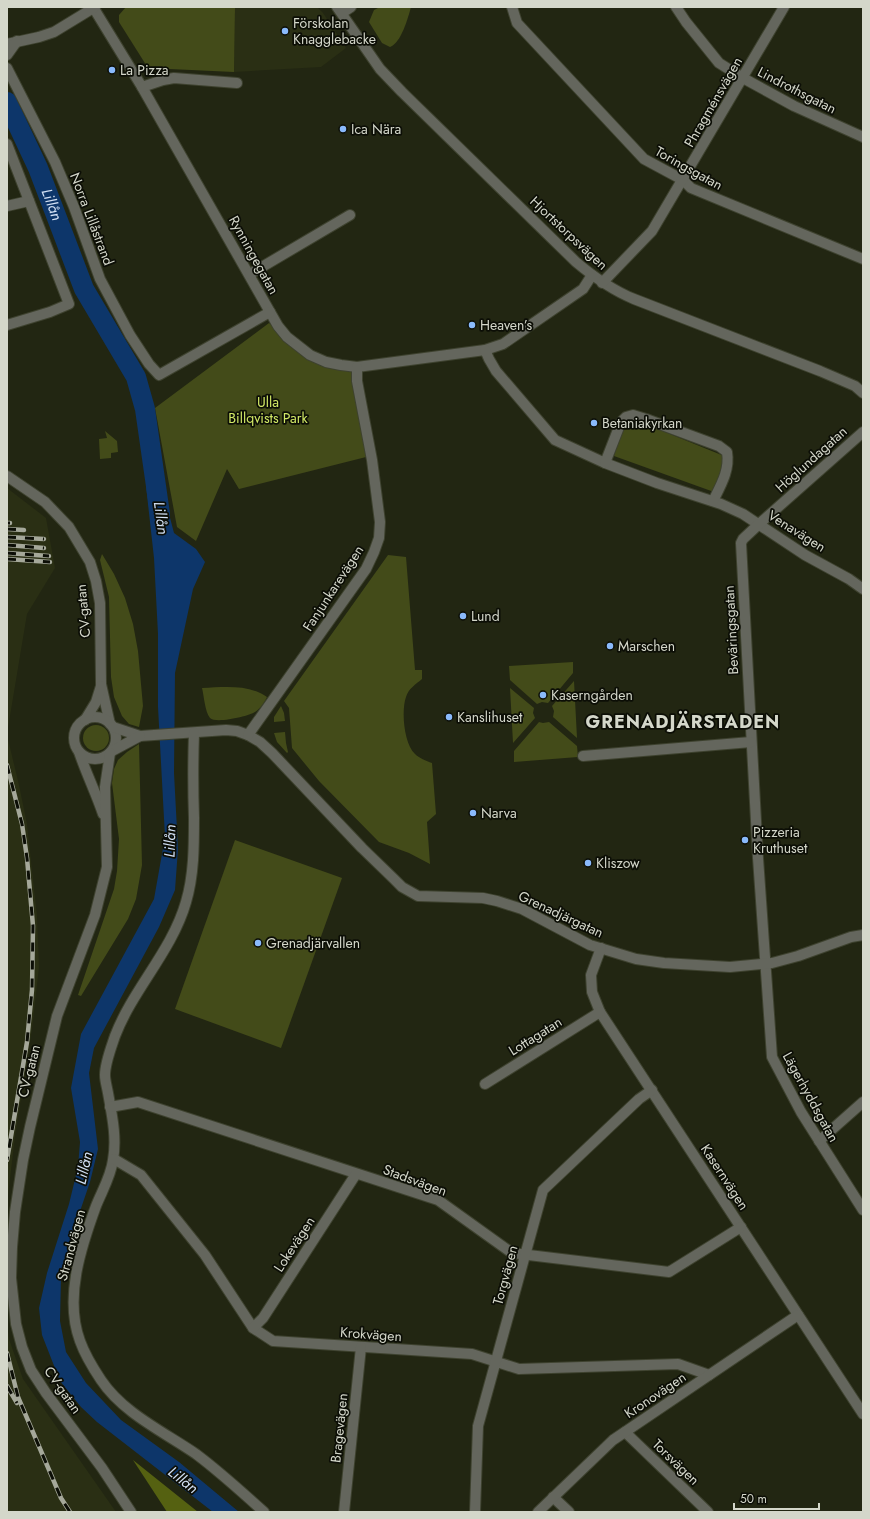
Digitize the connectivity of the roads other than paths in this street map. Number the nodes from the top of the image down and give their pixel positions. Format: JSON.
{"nodes":[{"id":1,"x":94,"y":7,"type":"edge"},
{"id":2,"x":351,"y":7,"type":"edge"},
{"id":3,"x":512,"y":7,"type":"edge"},
{"id":4,"x":676,"y":7,"type":"edge"},
{"id":5,"x":784,"y":7,"type":"edge"},
{"id":6,"x":339,"y":10,"type":"edge"},
{"id":7,"x":12,"y":42,"type":"edge"},
{"id":8,"x":7,"y":55,"type":"edge"},
{"id":9,"x":7,"y":68,"type":"edge"},
{"id":10,"x":743,"y":78,"type":"junction"},
{"id":11,"x":237,"y":83,"type":"dead end"},
{"id":12,"x":142,"y":87,"type":"junction"},
{"id":13,"x":863,"y":137,"type":"edge"},
{"id":14,"x":7,"y":144,"type":"edge"},
{"id":15,"x":683,"y":180,"type":"junction"},
{"id":16,"x":30,"y":201,"type":"junction"},
{"id":17,"x":7,"y":206,"type":"edge"},
{"id":18,"x":350,"y":215,"type":"dead end"},
{"id":19,"x":863,"y":259,"type":"edge"},
{"id":20,"x":250,"y":274,"type":"junction"},
{"id":21,"x":592,"y":275,"type":"junction"},
{"id":22,"x":602,"y":283,"type":"junction"},
{"id":23,"x":270,"y":312,"type":"junction"},
{"id":24,"x":7,"y":325,"type":"edge"},
{"id":25,"x":485,"y":350,"type":"junction"},
{"id":26,"x":357,"y":367,"type":"junction"},
{"id":27,"x":863,"y":393,"type":"edge"},
{"id":28,"x":863,"y":432,"type":"edge"},
{"id":29,"x":605,"y":463,"type":"junction"},
{"id":30,"x":7,"y":476,"type":"edge"},
{"id":31,"x":713,"y":501,"type":"junction"},
{"id":32,"x":759,"y":524,"type":"junction"},
{"id":33,"x":863,"y":589,"type":"edge"},
{"id":34,"x":101,"y":684,"type":"junction"},
{"id":35,"x":85,"y":720,"type":"junction"},
{"id":36,"x":112,"y":726,"type":"junction"},
{"id":37,"x":194,"y":733,"type":"junction"},
{"id":38,"x":248,"y":735,"type":"junction"},
{"id":39,"x":140,"y":736,"type":"junction"},
{"id":40,"x":751,"y":742,"type":"junction"},
{"id":41,"x":79,"y":752,"type":"junction"},
{"id":42,"x":111,"y":752,"type":"junction"},
{"id":43,"x":583,"y":756,"type":"dead end"},
{"id":44,"x":106,"y":826,"type":"junction"},
{"id":45,"x":863,"y":935,"type":"edge"},
{"id":46,"x":601,"y":948,"type":"junction"},
{"id":47,"x":766,"y":963,"type":"junction"},
{"id":48,"x":600,"y":1012,"type":"junction"},
{"id":49,"x":485,"y":1084,"type":"dead end"},
{"id":50,"x":652,"y":1090,"type":"junction"},
{"id":51,"x":863,"y":1102,"type":"edge"},
{"id":52,"x":110,"y":1107,"type":"junction"},
{"id":53,"x":819,"y":1141,"type":"junction"},
{"id":54,"x":114,"y":1159,"type":"junction"},
{"id":55,"x":356,"y":1174,"type":"junction"},
{"id":56,"x":863,"y":1210,"type":"edge"},
{"id":57,"x":741,"y":1227,"type":"junction"},
{"id":58,"x":524,"y":1254,"type":"junction"},
{"id":59,"x":798,"y":1315,"type":"junction"},
{"id":60,"x":253,"y":1328,"type":"junction"},
{"id":61,"x":360,"y":1347,"type":"junction"},
{"id":62,"x":496,"y":1362,"type":"junction"},
{"id":63,"x":709,"y":1375,"type":"junction"},
{"id":64,"x":863,"y":1414,"type":"edge"},
{"id":65,"x":625,"y":1432,"type":"junction"},
{"id":66,"x":553,"y":1497,"type":"junction"},
{"id":67,"x":131,"y":1512,"type":"edge"},
{"id":68,"x":264,"y":1512,"type":"edge"},
{"id":69,"x":344,"y":1512,"type":"edge"},
{"id":70,"x":475,"y":1512,"type":"edge"},
{"id":71,"x":538,"y":1512,"type":"edge"},
{"id":72,"x":569,"y":1512,"type":"edge"},
{"id":73,"x":708,"y":1512,"type":"edge"}],
"edges":[{"from":1,"to":7,"type":"street"},
{"from":1,"to":12,"type":"street","name":"Rynningegatan"},
{"from":2,"to":6,"type":"street"},
{"from":3,"to":15,"type":"street","name":"Toringsgatan"},
{"from":4,"to":10,"type":"street","name":"Lindrothsgatan"},
{"from":5,"to":10,"type":"street","name":"Phragménsvägen"},
{"from":6,"to":21,"type":"street","name":"Hjortstorpsvägen"},
{"from":7,"to":8,"type":"street"},
{"from":9,"to":23,"type":"street","name":"Norra Lillåstrand"},
{"from":10,"to":13,"type":"street","name":"Lindrothsgatan"},
{"from":10,"to":15,"type":"street","name":"Phragménsvägen"},
{"from":11,"to":12,"type":"street"},
{"from":12,"to":20,"type":"street","name":"Rynningegatan"},
{"from":14,"to":16,"type":"street"},
{"from":15,"to":19,"type":"street","name":"Toringsgatan"},
{"from":15,"to":22,"type":"street","name":"Phragménsvägen"},
{"from":16,"to":17,"type":"street"},
{"from":16,"to":24,"type":"street"},
{"from":18,"to":20,"type":"street"},
{"from":20,"to":23,"type":"street","name":"Rynningegatan"},
{"from":21,"to":22,"type":"street","name":"Hjortstorpsvägen"},
{"from":21,"to":25,"type":"street"},
{"from":22,"to":27,"type":"street","name":"Hjortstorpsvägen"},
{"from":23,"to":26,"type":"street","name":"Rynningegatan"},
{"from":25,"to":26,"type":"street","name":"Rynningegatan"},
{"from":25,"to":29,"type":"street","name":"Venavägen"},
{"from":26,"to":38,"type":"street","name":"Fanjunkarevägen"},
{"from":28,"to":32,"type":"street","name":"Höglundagatan"},
{"from":29,"to":31,"type":"street","name":"Venavägen"},
{"from":29,"to":31,"type":"street"},
{"from":30,"to":34,"type":"street","name":"CV-gatan"},
{"from":31,"to":32,"type":"street","name":"Venavägen"},
{"from":32,"to":33,"type":"street","name":"Venavägen"},
{"from":32,"to":40,"type":"street","name":"Beväringsgatan"},
{"from":34,"to":35,"type":"street","name":"CV-gatan"},
{"from":34,"to":36,"type":"street","name":"CV-gatan"},
{"from":35,"to":36,"type":"street"},
{"from":35,"to":41,"type":"street"},
{"from":36,"to":39,"type":"street","name":"Grenadjärgatan"},
{"from":36,"to":42,"type":"street"},
{"from":37,"to":38,"type":"street","name":"Grenadjärgatan"},
{"from":37,"to":39,"type":"street","name":"Grenadjärgatan"},
{"from":37,"to":52,"type":"street","name":"Strandvägen"},
{"from":38,"to":46,"type":"street","name":"Grenadjärgatan"},
{"from":39,"to":42,"type":"street","name":"Grenadjärgatan"},
{"from":40,"to":43,"type":"street"},
{"from":40,"to":47,"type":"street","name":"Beväringsgatan"},
{"from":41,"to":42,"type":"street"},
{"from":41,"to":44,"type":"street","name":"CV-gatan"},
{"from":42,"to":44,"type":"street","name":"CV-gatan"},
{"from":44,"to":67,"type":"street","name":"CV-gatan"},
{"from":45,"to":47,"type":"street","name":"Grenadjärgatan"},
{"from":46,"to":47,"type":"street","name":"Grenadjärgatan"},
{"from":46,"to":48,"type":"street","name":"Kasernvägen"},
{"from":47,"to":53,"type":"street","name":"Lägerhyddsgatan"},
{"from":48,"to":49,"type":"street","name":"Lottagatan"},
{"from":48,"to":50,"type":"street","name":"Kasernvägen"},
{"from":50,"to":57,"type":"street","name":"Kasernvägen"},
{"from":50,"to":58,"type":"street","name":"Torgvägen"},
{"from":51,"to":53,"type":"street"},
{"from":52,"to":54,"type":"street","name":"Strandvägen"},
{"from":52,"to":55,"type":"street","name":"Stadsvägen"},
{"from":53,"to":56,"type":"street","name":"Lägerhyddsgatan"},
{"from":54,"to":60,"type":"street","name":"Krokvägen"},
{"from":54,"to":68,"type":"street","name":"Strandvägen"},
{"from":55,"to":58,"type":"street","name":"Stadsvägen"},
{"from":55,"to":60,"type":"street","name":"Lokevägen"},
{"from":57,"to":58,"type":"street","name":"Stadsvägen"},
{"from":57,"to":59,"type":"street","name":"Kasernvägen"},
{"from":58,"to":62,"type":"street","name":"Torgvägen"},
{"from":59,"to":63,"type":"street","name":"Kronovägen"},
{"from":59,"to":64,"type":"street","name":"Kasernvägen"},
{"from":60,"to":61,"type":"street","name":"Krokvägen"},
{"from":61,"to":62,"type":"street","name":"Krokvägen"},
{"from":61,"to":69,"type":"street","name":"Bragevägen"},
{"from":62,"to":63,"type":"street","name":"Krokvägen"},
{"from":62,"to":70,"type":"street","name":"Torgvägen"},
{"from":63,"to":65,"type":"street","name":"Kronovägen"},
{"from":65,"to":66,"type":"street","name":"Kronovägen"},
{"from":65,"to":73,"type":"street","name":"Torsvägen"},
{"from":66,"to":71,"type":"street","name":"Kronovägen"},
{"from":66,"to":72,"type":"street"}]}
